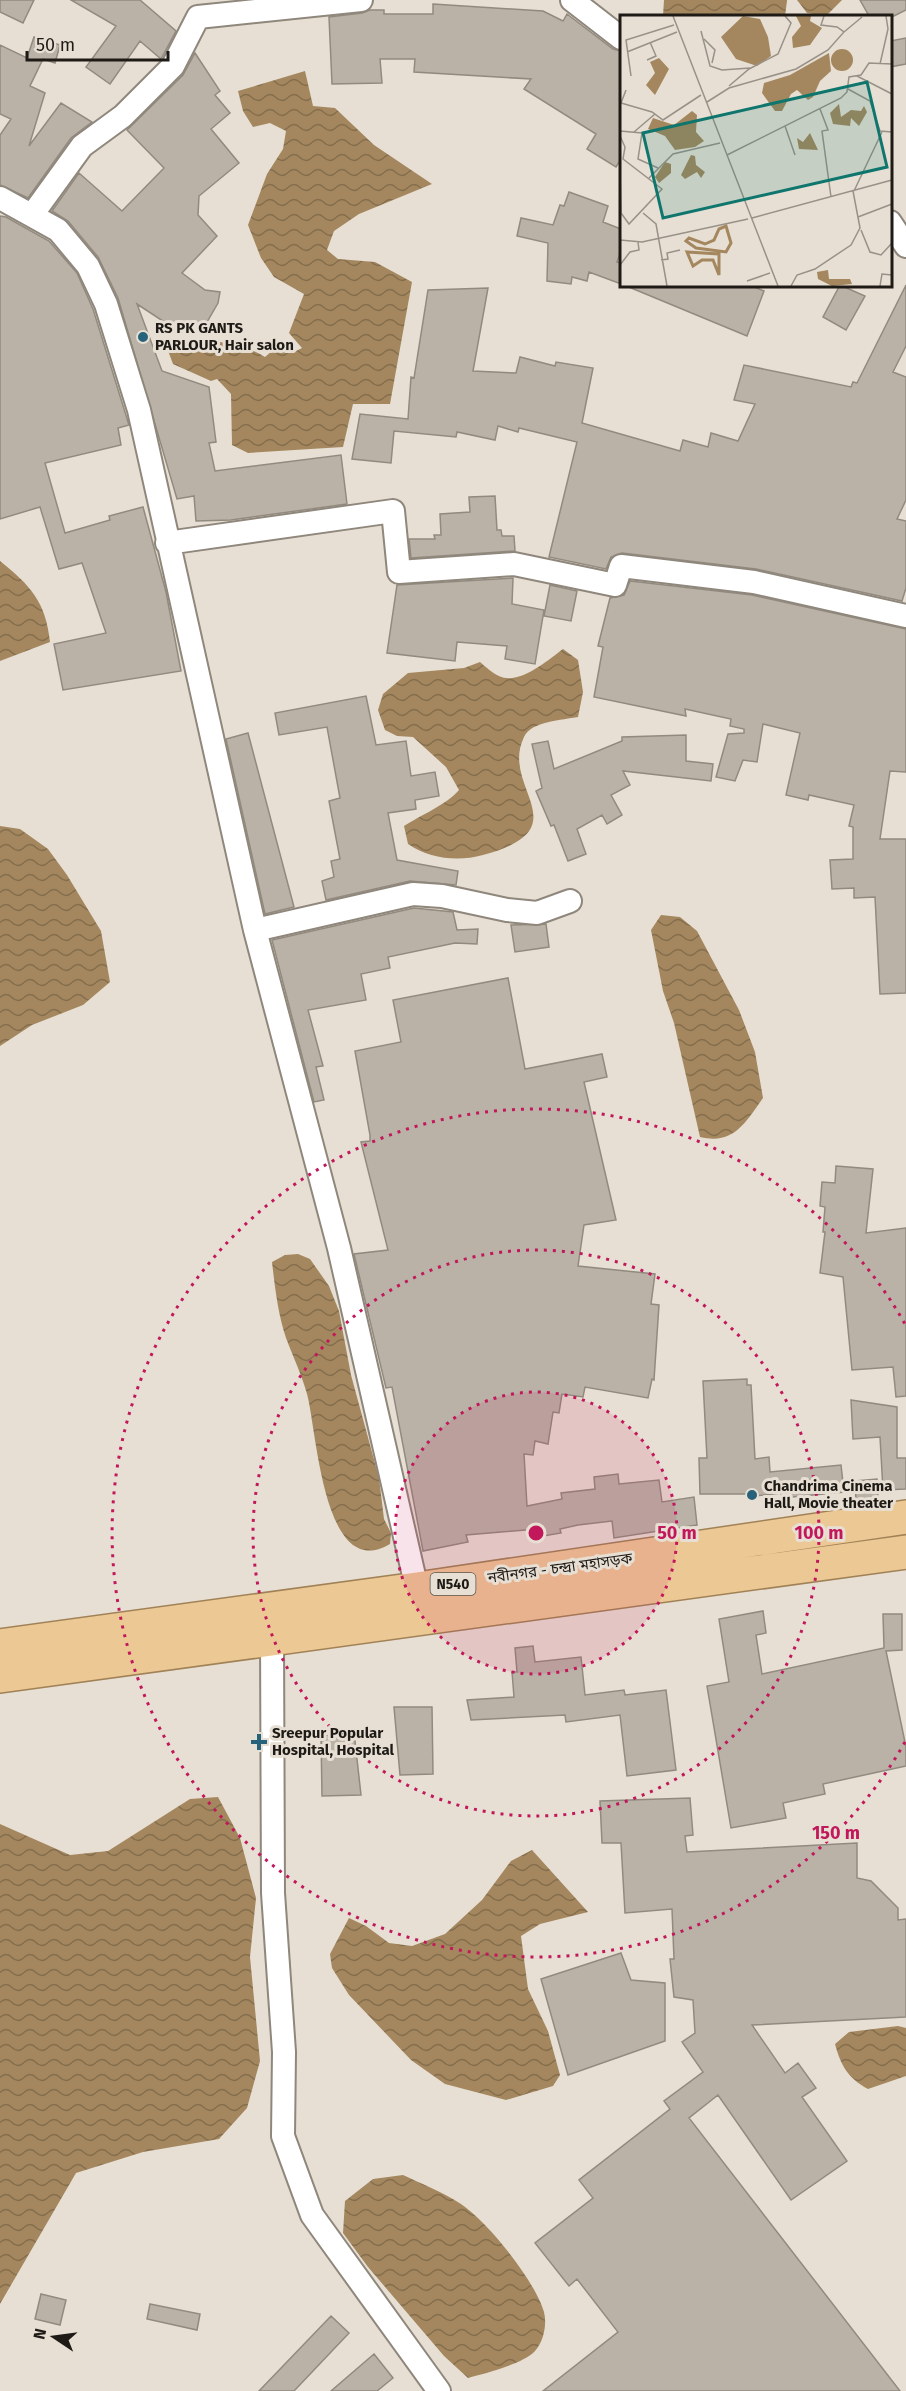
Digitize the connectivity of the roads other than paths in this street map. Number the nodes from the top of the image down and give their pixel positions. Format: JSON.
{"nodes":[{"id":1,"x":361,"y":0,"type":"edge"},
{"id":2,"x":572,"y":0,"type":"edge"},
{"id":3,"x":620,"y":37,"type":"edge"},
{"id":4,"x":0,"y":198,"type":"edge"},
{"id":5,"x":32,"y":215,"type":"junction"},
{"id":6,"x":891,"y":224,"type":"edge"},
{"id":7,"x":906,"y":246,"type":"edge"},
{"id":8,"x":167,"y":543,"type":"junction"},
{"id":9,"x":906,"y":616,"type":"edge"},
{"id":10,"x":570,"y":901,"type":"dead end"},
{"id":11,"x":255,"y":930,"type":"junction"},
{"id":12,"x":906,"y":1517,"type":"edge"},
{"id":13,"x":906,"y":1552,"type":"edge"},
{"id":14,"x":417,"y":1589,"type":"junction"},
{"id":15,"x":272,"y":1637,"type":"junction"},
{"id":16,"x":0,"y":1646,"type":"edge"},
{"id":17,"x":0,"y":1676,"type":"edge"},
{"id":18,"x":439,"y":2391,"type":"edge"}],
"edges":[{"from":1,"to":5,"type":"street"},
{"from":2,"to":3,"type":"street"},
{"from":4,"to":5,"type":"street"},
{"from":5,"to":8,"type":"street"},
{"from":6,"to":7,"type":"street"},
{"from":8,"to":9,"type":"street"},
{"from":8,"to":11,"type":"street"},
{"from":10,"to":11,"type":"street"},
{"from":11,"to":14,"type":"street"},
{"from":12,"to":14,"type":"highway","name":"নবীনগর - চন্দ্রা মহাসড়ক","number":"N540"},
{"from":13,"to":15,"type":"highway","name":"নবীনগর - চন্দ্রা মহাসড়ক","number":"N540"},
{"from":14,"to":16,"type":"highway","name":"নবীনগর - চন্দ্রা মহাসড়ক","number":"N540"},
{"from":15,"to":17,"type":"highway","name":"নবীনগর - চন্দ্রা মহাসড়ক","number":"N540"},
{"from":15,"to":18,"type":"street"}]}
